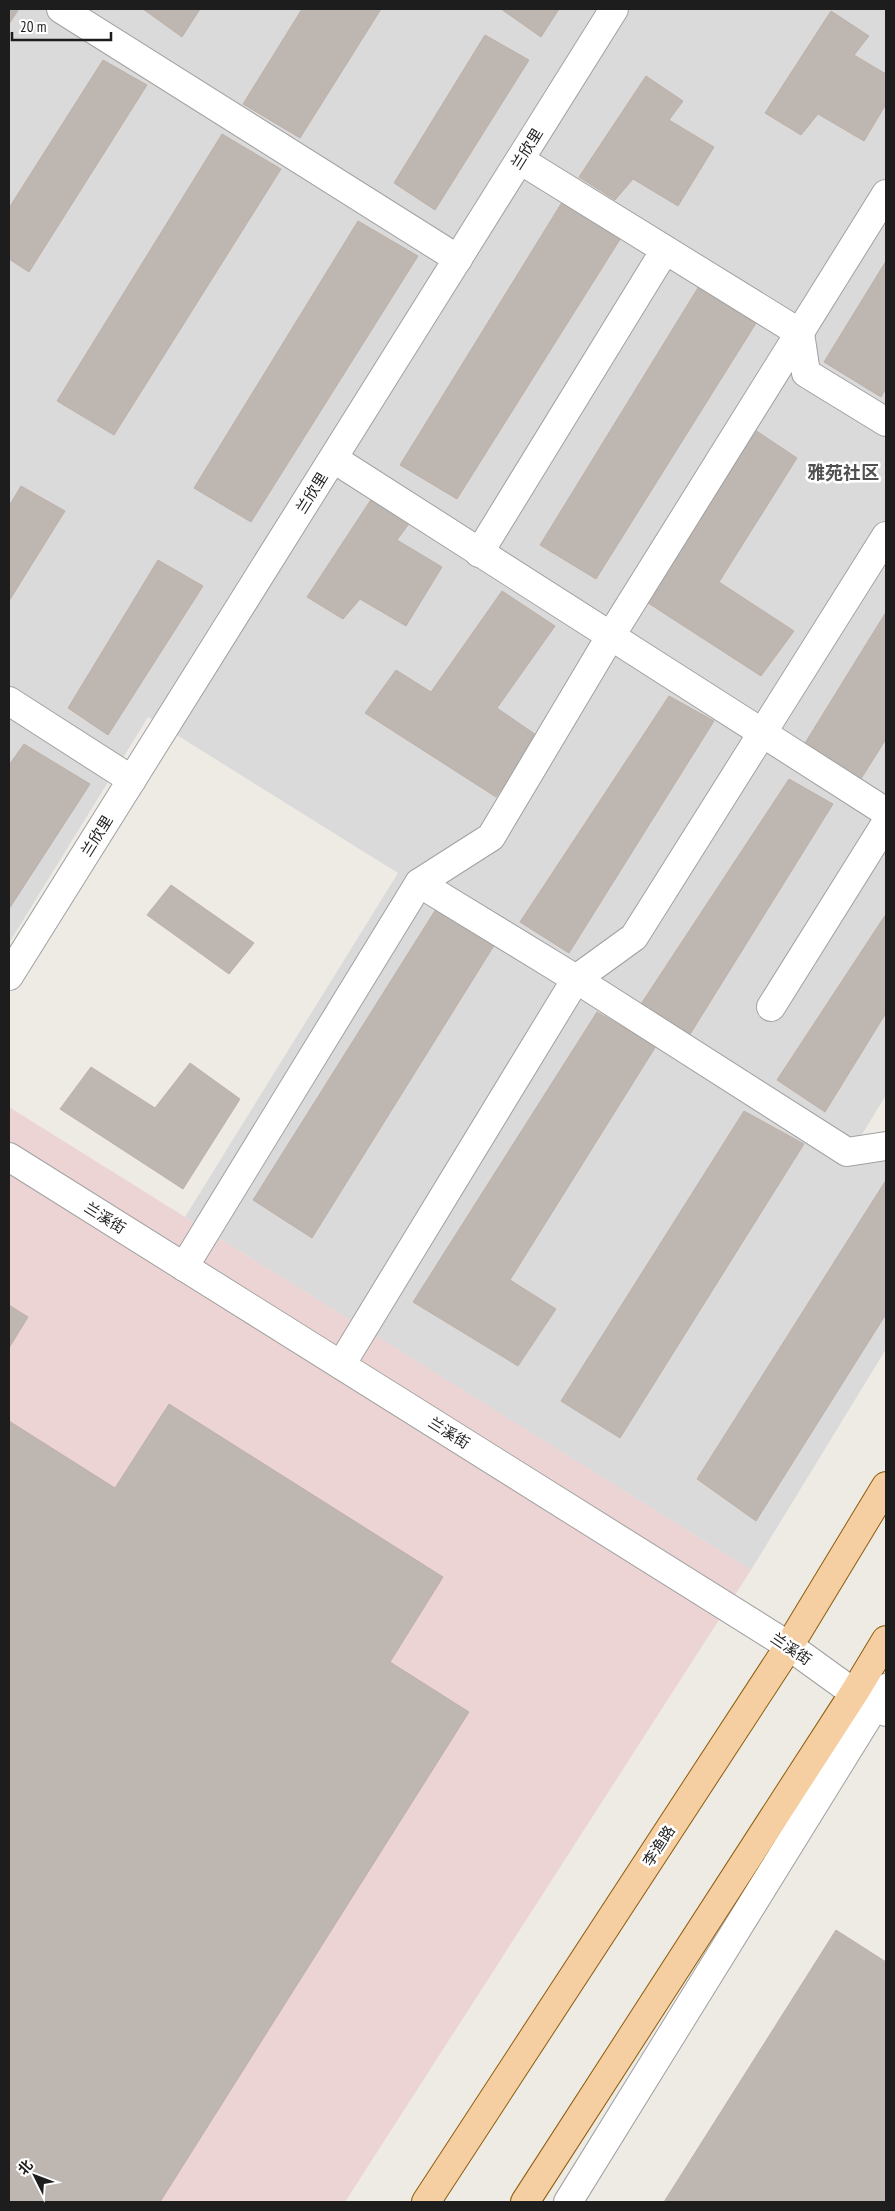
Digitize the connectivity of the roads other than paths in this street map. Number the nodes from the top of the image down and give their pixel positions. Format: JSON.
{"nodes":[{"id":1,"x":61,"y":9,"type":"edge"},
{"id":2,"x":614,"y":9,"type":"edge"},
{"id":3,"x":520,"y":160,"type":"junction"},
{"id":4,"x":886,"y":194,"type":"edge"},
{"id":5,"x":665,"y":250,"type":"junction"},
{"id":6,"x":458,"y":259,"type":"junction"},
{"id":7,"x":800,"y":333,"type":"junction"},
{"id":8,"x":886,"y":422,"type":"edge"},
{"id":9,"x":334,"y":459,"type":"junction"},
{"id":10,"x":886,"y":536,"type":"edge"},
{"id":11,"x":479,"y":553,"type":"junction"},
{"id":12,"x":610,"y":637,"type":"junction"},
{"id":13,"x":9,"y":701,"type":"edge"},
{"id":14,"x":763,"y":733,"type":"junction"},
{"id":15,"x":132,"y":780,"type":"junction"},
{"id":16,"x":886,"y":812,"type":"edge"},
{"id":17,"x":886,"y":824,"type":"edge"},
{"id":18,"x":419,"y":883,"type":"junction"},
{"id":19,"x":9,"y":976,"type":"edge"},
{"id":20,"x":576,"y":979,"type":"junction"},
{"id":21,"x":771,"y":1007,"type":"dead end"},
{"id":22,"x":886,"y":1146,"type":"edge"},
{"id":23,"x":9,"y":1157,"type":"edge"},
{"id":24,"x":184,"y":1267,"type":"junction"},
{"id":25,"x":341,"y":1366,"type":"junction"},
{"id":26,"x":886,"y":1486,"type":"edge"},
{"id":27,"x":886,"y":1640,"type":"edge"},
{"id":28,"x":789,"y":1646,"type":"junction"},
{"id":29,"x":876,"y":1699,"type":"edge"},
{"id":30,"x":426,"y":2202,"type":"edge"},
{"id":31,"x":524,"y":2202,"type":"edge"},
{"id":32,"x":568,"y":2202,"type":"edge"}],
"edges":[{"from":1,"to":6,"type":"street"},
{"from":2,"to":3,"type":"street","name":"兰欣里"},
{"from":3,"to":5,"type":"street"},
{"from":3,"to":6,"type":"street","name":"兰欣里"},
{"from":4,"to":7,"type":"street"},
{"from":5,"to":7,"type":"street"},
{"from":5,"to":11,"type":"street"},
{"from":6,"to":9,"type":"street","name":"兰欣里"},
{"from":7,"to":8,"type":"street"},
{"from":7,"to":12,"type":"street"},
{"from":9,"to":11,"type":"street"},
{"from":9,"to":15,"type":"street","name":"兰欣里"},
{"from":10,"to":14,"type":"street"},
{"from":11,"to":12,"type":"street"},
{"from":12,"to":14,"type":"street"},
{"from":12,"to":18,"type":"street"},
{"from":13,"to":15,"type":"street"},
{"from":14,"to":16,"type":"street"},
{"from":14,"to":20,"type":"street"},
{"from":15,"to":19,"type":"street","name":"兰欣里"},
{"from":17,"to":21,"type":"street"},
{"from":18,"to":20,"type":"street"},
{"from":18,"to":24,"type":"street"},
{"from":20,"to":22,"type":"street"},
{"from":20,"to":25,"type":"street"},
{"from":23,"to":24,"type":"street","name":"兰溪街"},
{"from":24,"to":25,"type":"street","name":"兰溪街"},
{"from":25,"to":28,"type":"street","name":"兰溪街"},
{"from":26,"to":28,"type":"main road","name":"李渔路"},
{"from":27,"to":29,"type":"main road"},
{"from":28,"to":29,"type":"street","name":"兰溪街"},
{"from":28,"to":30,"type":"main road","name":"李渔路"},
{"from":29,"to":31,"type":"main road"},
{"from":29,"to":32,"type":"street"}]}
